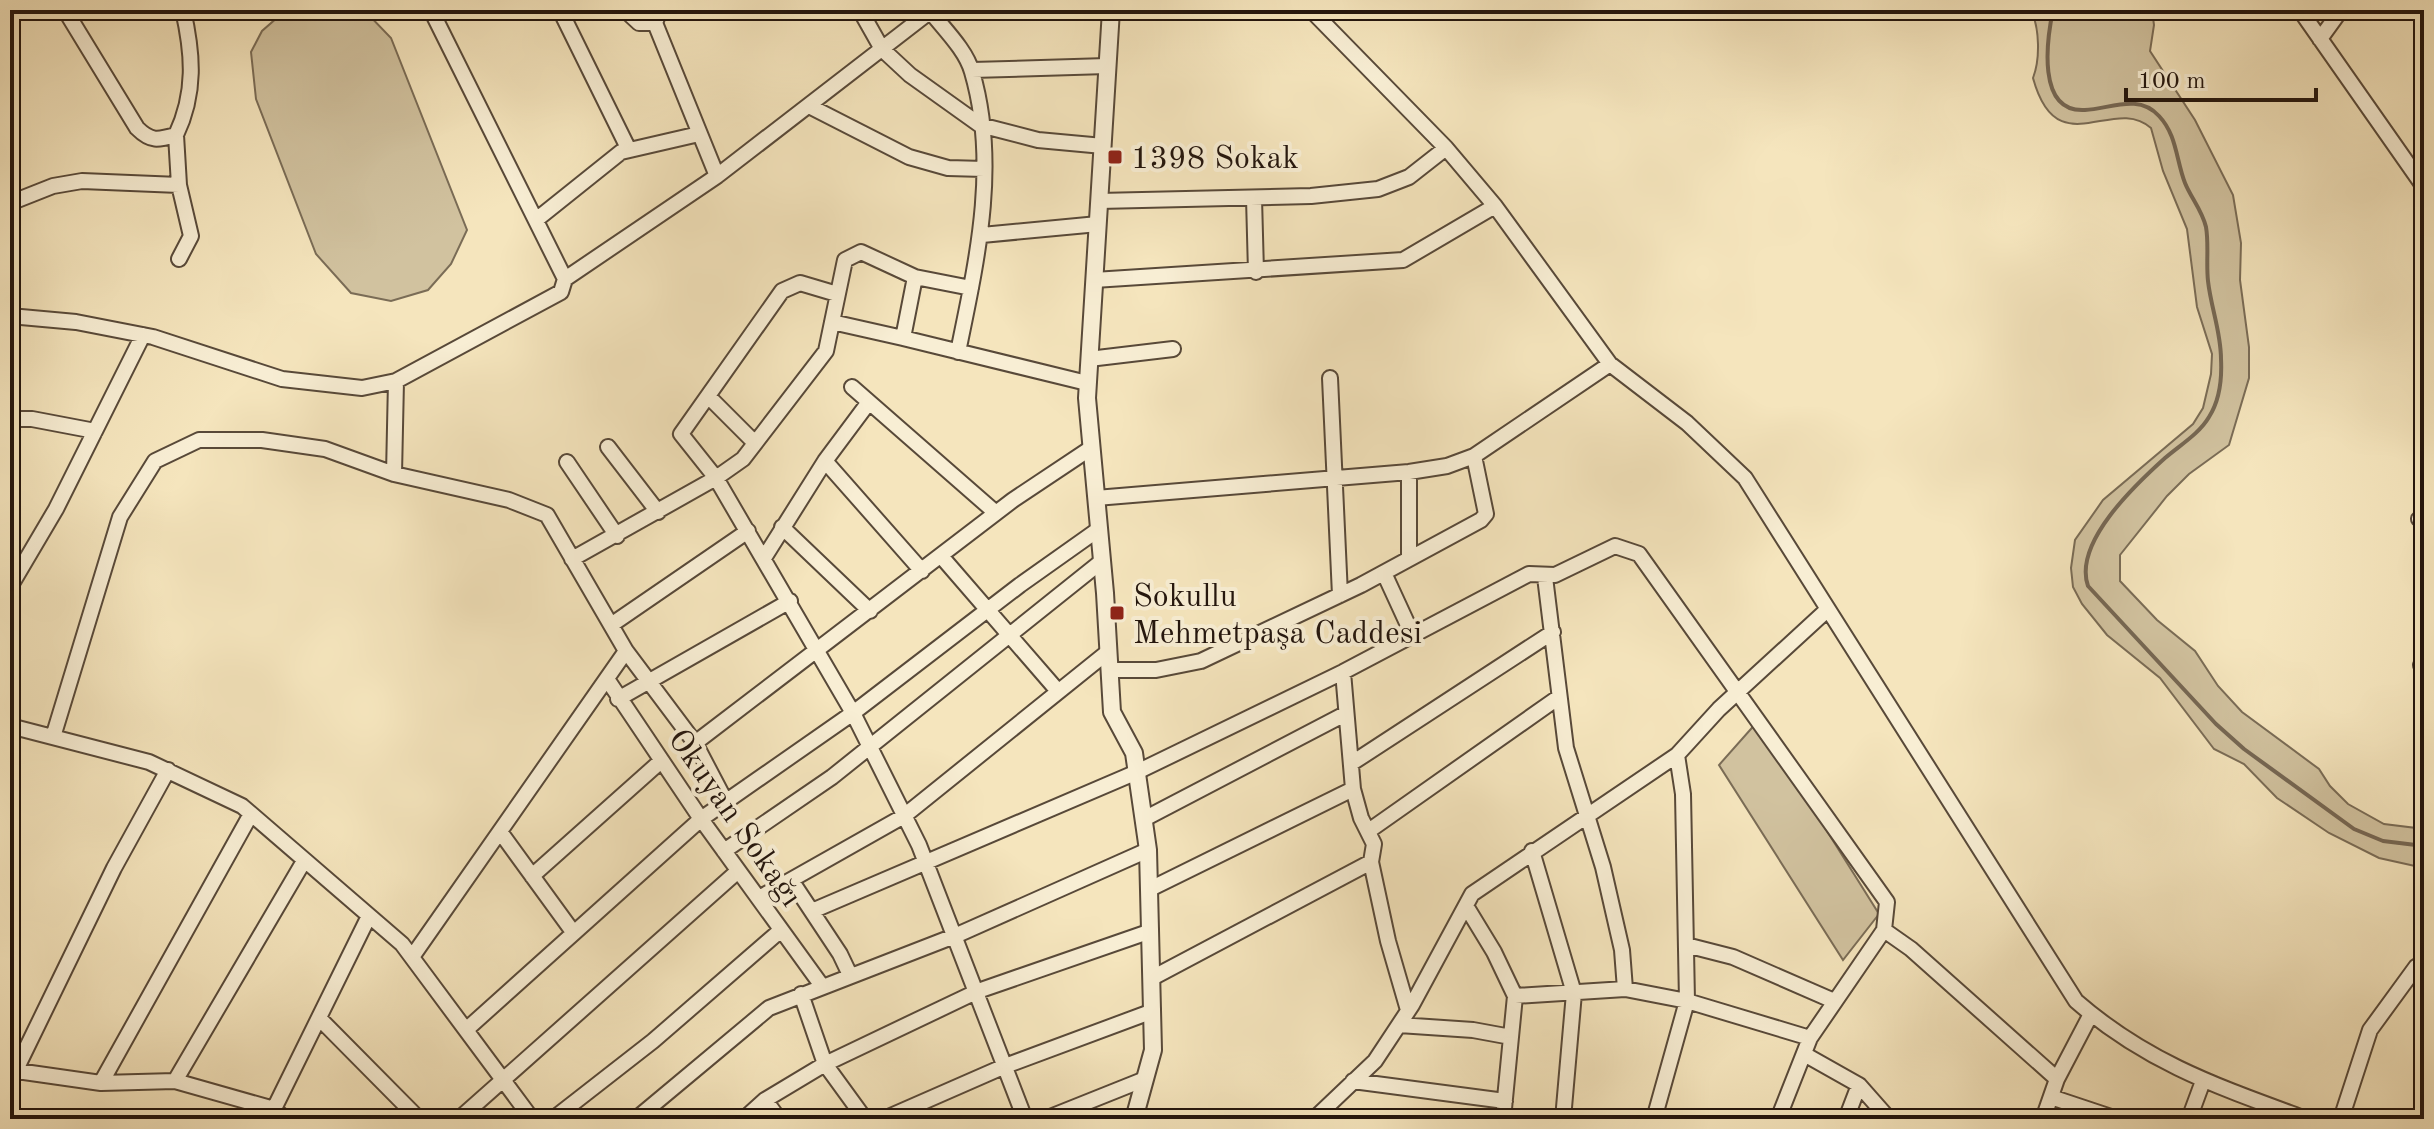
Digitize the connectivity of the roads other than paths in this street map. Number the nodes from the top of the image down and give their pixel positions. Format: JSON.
{"nodes":[{"id":1,"x":65,"y":10,"type":"edge"},
{"id":2,"x":183,"y":10,"type":"edge"},
{"id":3,"x":431,"y":10,"type":"edge"},
{"id":4,"x":560,"y":10,"type":"edge"},
{"id":5,"x":625,"y":10,"type":"edge"},
{"id":6,"x":860,"y":10,"type":"edge"},
{"id":7,"x":1111,"y":10,"type":"edge"},
{"id":8,"x":1311,"y":10,"type":"edge"},
{"id":9,"x":2300,"y":10,"type":"edge"},
{"id":10,"x":2341,"y":10,"type":"edge"},
{"id":11,"x":931,"y":11,"type":"edge"},
{"id":12,"x":658,"y":16,"type":"edge"},
{"id":13,"x":2320,"y":39,"type":"junction"},
{"id":14,"x":882,"y":49,"type":"junction"},
{"id":15,"x":1107,"y":66,"type":"junction"},
{"id":16,"x":972,"y":70,"type":"junction"},
{"id":17,"x":811,"y":107,"type":"junction"},
{"id":18,"x":980,"y":125,"type":"junction"},
{"id":19,"x":699,"y":134,"type":"junction"},
{"id":20,"x":176,"y":135,"type":"junction"},
{"id":21,"x":1103,"y":146,"type":"junction"},
{"id":22,"x":1446,"y":148,"type":"junction"},
{"id":23,"x":629,"y":150,"type":"junction"},
{"id":24,"x":984,"y":169,"type":"junction"},
{"id":25,"x":717,"y":176,"type":"junction"},
{"id":26,"x":179,"y":185,"type":"junction"},
{"id":27,"x":2424,"y":187,"type":"edge"},
{"id":28,"x":1254,"y":198,"type":"junction"},
{"id":29,"x":1099,"y":201,"type":"junction"},
{"id":30,"x":10,"y":203,"type":"edge"},
{"id":31,"x":1495,"y":206,"type":"junction"},
{"id":32,"x":536,"y":220,"type":"junction"},
{"id":33,"x":1098,"y":224,"type":"junction"},
{"id":34,"x":982,"y":235,"type":"junction"},
{"id":35,"x":179,"y":259,"type":"dead end"},
{"id":36,"x":1256,"y":272,"type":"junction"},
{"id":37,"x":915,"y":277,"type":"junction"},
{"id":38,"x":565,"y":279,"type":"junction"},
{"id":39,"x":1094,"y":280,"type":"junction"},
{"id":40,"x":971,"y":288,"type":"junction"},
{"id":41,"x":837,"y":294,"type":"junction"},
{"id":42,"x":10,"y":316,"type":"edge"},
{"id":43,"x":832,"y":322,"type":"junction"},
{"id":44,"x":143,"y":335,"type":"junction"},
{"id":45,"x":903,"y":338,"type":"junction"},
{"id":46,"x":1173,"y":349,"type":"dead end"},
{"id":47,"x":958,"y":352,"type":"junction"},
{"id":48,"x":1089,"y":359,"type":"junction"},
{"id":49,"x":1610,"y":364,"type":"junction"},
{"id":50,"x":1330,"y":378,"type":"dead end"},
{"id":51,"x":396,"y":381,"type":"junction"},
{"id":52,"x":1087,"y":383,"type":"junction"},
{"id":53,"x":852,"y":387,"type":"dead end"},
{"id":54,"x":708,"y":396,"type":"junction"},
{"id":55,"x":869,"y":402,"type":"junction"},
{"id":56,"x":10,"y":419,"type":"edge"},
{"id":57,"x":95,"y":431,"type":"junction"},
{"id":58,"x":755,"y":443,"type":"junction"},
{"id":59,"x":608,"y":447,"type":"dead end"},
{"id":60,"x":1091,"y":448,"type":"junction"},
{"id":61,"x":1474,"y":456,"type":"junction"},
{"id":62,"x":825,"y":461,"type":"junction"},
{"id":63,"x":567,"y":462,"type":"dead end"},
{"id":64,"x":1409,"y":472,"type":"junction"},
{"id":65,"x":394,"y":474,"type":"junction"},
{"id":66,"x":716,"y":478,"type":"junction"},
{"id":67,"x":1335,"y":478,"type":"junction"},
{"id":68,"x":1096,"y":498,"type":"junction"},
{"id":69,"x":658,"y":512,"type":"junction"},
{"id":70,"x":996,"y":513,"type":"junction"},
{"id":71,"x":782,"y":527,"type":"junction"},
{"id":72,"x":1099,"y":529,"type":"junction"},
{"id":73,"x":748,"y":531,"type":"junction"},
{"id":74,"x":617,"y":536,"type":"junction"},
{"id":75,"x":941,"y":556,"type":"junction"},
{"id":76,"x":764,"y":558,"type":"junction"},
{"id":77,"x":572,"y":559,"type":"junction"},
{"id":78,"x":1409,"y":559,"type":"junction"},
{"id":79,"x":1102,"y":561,"type":"junction"},
{"id":80,"x":922,"y":571,"type":"junction"},
{"id":81,"x":1384,"y":573,"type":"junction"},
{"id":82,"x":1545,"y":577,"type":"junction"},
{"id":83,"x":10,"y":587,"type":"edge"},
{"id":84,"x":1340,"y":595,"type":"junction"},
{"id":85,"x":790,"y":601,"type":"junction"},
{"id":86,"x":1827,"y":610,"type":"junction"},
{"id":87,"x":870,"y":611,"type":"junction"},
{"id":88,"x":986,"y":611,"type":"junction"},
{"id":89,"x":611,"y":625,"type":"junction"},
{"id":90,"x":1553,"y":632,"type":"junction"},
{"id":91,"x":1008,"y":636,"type":"junction"},
{"id":92,"x":1413,"y":636,"type":"junction"},
{"id":93,"x":626,"y":651,"type":"junction"},
{"id":94,"x":1109,"y":651,"type":"junction"},
{"id":95,"x":818,"y":652,"type":"junction"},
{"id":96,"x":1110,"y":670,"type":"junction"},
{"id":97,"x":1343,"y":672,"type":"junction"},
{"id":98,"x":607,"y":679,"type":"junction"},
{"id":99,"x":650,"y":681,"type":"junction"},
{"id":100,"x":1057,"y":690,"type":"junction"},
{"id":101,"x":1739,"y":690,"type":"junction"},
{"id":102,"x":1559,"y":697,"type":"junction"},
{"id":103,"x":618,"y":699,"type":"junction"},
{"id":104,"x":853,"y":713,"type":"junction"},
{"id":105,"x":1345,"y":714,"type":"junction"},
{"id":106,"x":10,"y":726,"type":"edge"},
{"id":107,"x":53,"y":737,"type":"junction"},
{"id":108,"x":695,"y":743,"type":"junction"},
{"id":109,"x":869,"y":748,"type":"junction"},
{"id":110,"x":1677,"y":755,"type":"junction"},
{"id":111,"x":661,"y":761,"type":"junction"},
{"id":112,"x":1352,"y":763,"type":"junction"},
{"id":113,"x":168,"y":770,"type":"junction"},
{"id":114,"x":1137,"y":772,"type":"junction"},
{"id":115,"x":1353,"y":789,"type":"junction"},
{"id":116,"x":727,"y":804,"type":"junction"},
{"id":117,"x":251,"y":814,"type":"junction"},
{"id":118,"x":1586,"y":814,"type":"junction"},
{"id":119,"x":904,"y":816,"type":"junction"},
{"id":120,"x":701,"y":819,"type":"junction"},
{"id":121,"x":1144,"y":819,"type":"junction"},
{"id":122,"x":1370,"y":830,"type":"junction"},
{"id":123,"x":501,"y":833,"type":"junction"},
{"id":124,"x":1148,"y":850,"type":"junction"},
{"id":125,"x":724,"y":851,"type":"junction"},
{"id":126,"x":1532,"y":851,"type":"junction"},
{"id":127,"x":304,"y":861,"type":"junction"},
{"id":128,"x":1371,"y":862,"type":"junction"},
{"id":129,"x":928,"y":865,"type":"junction"},
{"id":130,"x":738,"y":871,"type":"junction"},
{"id":131,"x":532,"y":876,"type":"junction"},
{"id":132,"x":791,"y":880,"type":"junction"},
{"id":133,"x":1150,"y":889,"type":"junction"},
{"id":134,"x":759,"y":898,"type":"junction"},
{"id":135,"x":1466,"y":906,"type":"junction"},
{"id":136,"x":812,"y":911,"type":"junction"},
{"id":137,"x":368,"y":918,"type":"junction"},
{"id":138,"x":781,"y":930,"type":"junction"},
{"id":139,"x":1884,"y":930,"type":"junction"},
{"id":140,"x":1151,"y":931,"type":"junction"},
{"id":141,"x":573,"y":932,"type":"junction"},
{"id":142,"x":957,"y":935,"type":"junction"},
{"id":143,"x":1686,"y":945,"type":"junction"},
{"id":144,"x":412,"y":957,"type":"junction"},
{"id":145,"x":2424,"y":962,"type":"edge"},
{"id":146,"x":850,"y":975,"type":"junction"},
{"id":147,"x":1152,"y":978,"type":"junction"},
{"id":148,"x":822,"y":986,"type":"junction"},
{"id":149,"x":1625,"y":989,"type":"junction"},
{"id":150,"x":978,"y":991,"type":"junction"},
{"id":151,"x":1574,"y":993,"type":"junction"},
{"id":152,"x":801,"y":994,"type":"junction"},
{"id":153,"x":1515,"y":996,"type":"junction"},
{"id":154,"x":1687,"y":1001,"type":"junction"},
{"id":155,"x":1834,"y":1001,"type":"junction"},
{"id":156,"x":1408,"y":1010,"type":"junction"},
{"id":157,"x":1153,"y":1011,"type":"junction"},
{"id":158,"x":2091,"y":1014,"type":"junction"},
{"id":159,"x":319,"y":1018,"type":"junction"},
{"id":160,"x":1399,"y":1025,"type":"junction"},
{"id":161,"x":467,"y":1029,"type":"junction"},
{"id":162,"x":1511,"y":1037,"type":"junction"},
{"id":163,"x":1810,"y":1038,"type":"junction"},
{"id":164,"x":1804,"y":1054,"type":"junction"},
{"id":165,"x":825,"y":1064,"type":"junction"},
{"id":166,"x":1005,"y":1066,"type":"junction"},
{"id":167,"x":11,"y":1075,"type":"edge"},
{"id":168,"x":506,"y":1079,"type":"junction"},
{"id":169,"x":1145,"y":1079,"type":"junction"},
{"id":170,"x":2057,"y":1079,"type":"junction"},
{"id":171,"x":175,"y":1081,"type":"junction"},
{"id":172,"x":1353,"y":1081,"type":"junction"},
{"id":173,"x":2203,"y":1081,"type":"junction"},
{"id":174,"x":101,"y":1083,"type":"junction"},
{"id":175,"x":1859,"y":1085,"type":"junction"},
{"id":176,"x":2051,"y":1097,"type":"junction"},
{"id":177,"x":765,"y":1100,"type":"junction"},
{"id":178,"x":1505,"y":1101,"type":"junction"},
{"id":179,"x":276,"y":1116,"type":"edge"},
{"id":180,"x":419,"y":1119,"type":"edge"},
{"id":181,"x":459,"y":1119,"type":"edge"},
{"id":182,"x":532,"y":1119,"type":"edge"},
{"id":183,"x":553,"y":1119,"type":"edge"},
{"id":184,"x":636,"y":1119,"type":"edge"},
{"id":185,"x":744,"y":1119,"type":"edge"},
{"id":186,"x":779,"y":1119,"type":"edge"},
{"id":187,"x":865,"y":1119,"type":"edge"},
{"id":188,"x":884,"y":1119,"type":"edge"},
{"id":189,"x":1025,"y":1119,"type":"edge"},
{"id":190,"x":1045,"y":1119,"type":"edge"},
{"id":191,"x":1134,"y":1119,"type":"edge"},
{"id":192,"x":1314,"y":1119,"type":"edge"},
{"id":193,"x":1503,"y":1119,"type":"edge"},
{"id":194,"x":1563,"y":1119,"type":"edge"},
{"id":195,"x":1654,"y":1119,"type":"edge"},
{"id":196,"x":1778,"y":1119,"type":"edge"},
{"id":197,"x":1846,"y":1119,"type":"edge"},
{"id":198,"x":1889,"y":1119,"type":"edge"},
{"id":199,"x":2043,"y":1119,"type":"edge"},
{"id":200,"x":2117,"y":1119,"type":"edge"},
{"id":201,"x":2189,"y":1119,"type":"edge"},
{"id":202,"x":2306,"y":1119,"type":"edge"},
{"id":203,"x":2341,"y":1119,"type":"edge"}],
"edges":[{"from":1,"to":20,"type":"street"},
{"from":2,"to":20,"type":"street"},
{"from":3,"to":32,"type":"street"},
{"from":4,"to":23,"type":"street"},
{"from":5,"to":12,"type":"street"},
{"from":6,"to":14,"type":"street"},
{"from":7,"to":15,"type":"street"},
{"from":8,"to":22,"type":"street"},
{"from":9,"to":13,"type":"street"},
{"from":10,"to":13,"type":"street"},
{"from":11,"to":14,"type":"street"},
{"from":11,"to":16,"type":"street"},
{"from":12,"to":19,"type":"street"},
{"from":13,"to":27,"type":"street"},
{"from":14,"to":17,"type":"street"},
{"from":14,"to":18,"type":"street"},
{"from":15,"to":16,"type":"street"},
{"from":15,"to":21,"type":"street"},
{"from":16,"to":18,"type":"street"},
{"from":17,"to":24,"type":"street"},
{"from":17,"to":25,"type":"street"},
{"from":18,"to":21,"type":"street"},
{"from":18,"to":24,"type":"street"},
{"from":19,"to":23,"type":"street"},
{"from":19,"to":25,"type":"street"},
{"from":20,"to":26,"type":"street"},
{"from":21,"to":29,"type":"street"},
{"from":22,"to":28,"type":"street"},
{"from":22,"to":31,"type":"street"},
{"from":23,"to":32,"type":"street"},
{"from":24,"to":34,"type":"street"},
{"from":25,"to":38,"type":"street"},
{"from":26,"to":30,"type":"street"},
{"from":26,"to":35,"type":"street"},
{"from":28,"to":29,"type":"street"},
{"from":28,"to":36,"type":"street"},
{"from":29,"to":33,"type":"street"},
{"from":31,"to":36,"type":"street"},
{"from":31,"to":49,"type":"street"},
{"from":32,"to":38,"type":"street"},
{"from":33,"to":34,"type":"street"},
{"from":33,"to":39,"type":"street"},
{"from":34,"to":40,"type":"street"},
{"from":36,"to":39,"type":"street"},
{"from":37,"to":40,"type":"street"},
{"from":37,"to":41,"type":"street"},
{"from":37,"to":45,"type":"street"},
{"from":38,"to":51,"type":"street"},
{"from":39,"to":48,"type":"street"},
{"from":40,"to":47,"type":"street"},
{"from":41,"to":43,"type":"street"},
{"from":41,"to":54,"type":"street"},
{"from":42,"to":44,"type":"street"},
{"from":43,"to":45,"type":"street"},
{"from":43,"to":58,"type":"street"},
{"from":44,"to":51,"type":"street"},
{"from":44,"to":57,"type":"street"},
{"from":45,"to":47,"type":"street"},
{"from":46,"to":48,"type":"street"},
{"from":47,"to":52,"type":"street"},
{"from":48,"to":52,"type":"street"},
{"from":49,"to":61,"type":"street"},
{"from":49,"to":86,"type":"street"},
{"from":50,"to":67,"type":"street"},
{"from":51,"to":65,"type":"street"},
{"from":52,"to":60,"type":"street"},
{"from":53,"to":55,"type":"street"},
{"from":54,"to":58,"type":"street"},
{"from":54,"to":66,"type":"street"},
{"from":55,"to":62,"type":"street"},
{"from":55,"to":70,"type":"street"},
{"from":56,"to":57,"type":"street"},
{"from":57,"to":83,"type":"street"},
{"from":58,"to":66,"type":"street"},
{"from":59,"to":69,"type":"street"},
{"from":60,"to":68,"type":"street"},
{"from":60,"to":70,"type":"street"},
{"from":61,"to":64,"type":"street"},
{"from":61,"to":78,"type":"street"},
{"from":62,"to":71,"type":"street"},
{"from":62,"to":80,"type":"street"},
{"from":63,"to":74,"type":"street"},
{"from":64,"to":67,"type":"street"},
{"from":64,"to":78,"type":"street"},
{"from":65,"to":77,"type":"street"},
{"from":65,"to":107,"type":"street"},
{"from":66,"to":69,"type":"street"},
{"from":66,"to":73,"type":"street"},
{"from":67,"to":68,"type":"street"},
{"from":67,"to":84,"type":"street"},
{"from":68,"to":72,"type":"street"},
{"from":69,"to":74,"type":"street"},
{"from":70,"to":75,"type":"street"},
{"from":71,"to":76,"type":"street"},
{"from":71,"to":87,"type":"street"},
{"from":72,"to":79,"type":"street"},
{"from":72,"to":88,"type":"street"},
{"from":73,"to":76,"type":"street"},
{"from":73,"to":89,"type":"street"},
{"from":74,"to":77,"type":"street"},
{"from":75,"to":80,"type":"street"},
{"from":75,"to":88,"type":"street"},
{"from":76,"to":85,"type":"street"},
{"from":77,"to":89,"type":"street"},
{"from":78,"to":81,"type":"street"},
{"from":79,"to":91,"type":"street"},
{"from":79,"to":94,"type":"street"},
{"from":80,"to":87,"type":"street"},
{"from":81,"to":84,"type":"street"},
{"from":81,"to":92,"type":"street"},
{"from":82,"to":90,"type":"street"},
{"from":82,"to":92,"type":"street"},
{"from":82,"to":101,"type":"street"},
{"from":84,"to":96,"type":"street"},
{"from":85,"to":95,"type":"street"},
{"from":85,"to":99,"type":"street"},
{"from":86,"to":101,"type":"street"},
{"from":86,"to":158,"type":"street"},
{"from":87,"to":95,"type":"street"},
{"from":88,"to":91,"type":"street"},
{"from":88,"to":104,"type":"street"},
{"from":89,"to":93,"type":"street"},
{"from":90,"to":102,"type":"street"},
{"from":90,"to":112,"type":"street"},
{"from":91,"to":100,"type":"street"},
{"from":91,"to":109,"type":"street"},
{"from":92,"to":97,"type":"street"},
{"from":93,"to":98,"type":"street"},
{"from":93,"to":99,"type":"street"},
{"from":94,"to":96,"type":"street"},
{"from":94,"to":100,"type":"street"},
{"from":95,"to":104,"type":"street"},
{"from":95,"to":108,"type":"street"},
{"from":96,"to":114,"type":"street"},
{"from":97,"to":105,"type":"street"},
{"from":97,"to":114,"type":"street"},
{"from":98,"to":103,"type":"street","name":"Okuyan Sokağı"},
{"from":98,"to":123,"type":"street"},
{"from":99,"to":103,"type":"street"},
{"from":99,"to":108,"type":"street"},
{"from":100,"to":119,"type":"street"},
{"from":101,"to":110,"type":"street"},
{"from":101,"to":139,"type":"street"},
{"from":102,"to":118,"type":"street"},
{"from":102,"to":122,"type":"street"},
{"from":103,"to":111,"type":"street","name":"Okuyan Sokağı"},
{"from":104,"to":109,"type":"street"},
{"from":104,"to":116,"type":"street"},
{"from":105,"to":112,"type":"street"},
{"from":105,"to":121,"type":"street"},
{"from":106,"to":107,"type":"street"},
{"from":107,"to":113,"type":"street"},
{"from":108,"to":116,"type":"street"},
{"from":109,"to":119,"type":"street"},
{"from":109,"to":125,"type":"street"},
{"from":110,"to":118,"type":"street"},
{"from":110,"to":143,"type":"street"},
{"from":111,"to":120,"type":"street","name":"Okuyan Sokağı"},
{"from":111,"to":131,"type":"street"},
{"from":112,"to":115,"type":"street"},
{"from":113,"to":117,"type":"street"},
{"from":113,"to":167,"type":"street"},
{"from":114,"to":121,"type":"street"},
{"from":114,"to":129,"type":"street"},
{"from":115,"to":122,"type":"street"},
{"from":115,"to":133,"type":"street"},
{"from":116,"to":120,"type":"street"},
{"from":117,"to":127,"type":"street"},
{"from":117,"to":174,"type":"street"},
{"from":118,"to":126,"type":"street"},
{"from":118,"to":149,"type":"street"},
{"from":119,"to":129,"type":"street"},
{"from":119,"to":132,"type":"street"},
{"from":120,"to":125,"type":"street","name":"Okuyan Sokağı"},
{"from":120,"to":141,"type":"street"},
{"from":121,"to":124,"type":"street"},
{"from":122,"to":128,"type":"street"},
{"from":123,"to":131,"type":"street"},
{"from":123,"to":144,"type":"street"},
{"from":124,"to":133,"type":"street"},
{"from":124,"to":142,"type":"street"},
{"from":125,"to":130,"type":"street","name":"Okuyan Sokağı"},
{"from":126,"to":135,"type":"street"},
{"from":126,"to":151,"type":"street"},
{"from":127,"to":137,"type":"street"},
{"from":127,"to":171,"type":"street"},
{"from":128,"to":147,"type":"street"},
{"from":128,"to":156,"type":"street"},
{"from":129,"to":136,"type":"street"},
{"from":129,"to":142,"type":"street"},
{"from":130,"to":134,"type":"street","name":"Okuyan Sokağı"},
{"from":130,"to":168,"type":"street"},
{"from":131,"to":141,"type":"street"},
{"from":132,"to":134,"type":"street"},
{"from":132,"to":136,"type":"street"},
{"from":133,"to":140,"type":"street"},
{"from":134,"to":138,"type":"street","name":"Okuyan Sokağı"},
{"from":135,"to":153,"type":"street"},
{"from":135,"to":156,"type":"street"},
{"from":136,"to":146,"type":"street"},
{"from":137,"to":144,"type":"street"},
{"from":137,"to":159,"type":"street"},
{"from":138,"to":148,"type":"street","name":"Okuyan Sokağı"},
{"from":138,"to":183,"type":"street"},
{"from":139,"to":155,"type":"street"},
{"from":139,"to":170,"type":"street"},
{"from":140,"to":147,"type":"street"},
{"from":140,"to":150,"type":"street"},
{"from":141,"to":161,"type":"street"},
{"from":142,"to":146,"type":"street"},
{"from":142,"to":150,"type":"street"},
{"from":143,"to":154,"type":"street"},
{"from":143,"to":155,"type":"street"},
{"from":144,"to":161,"type":"street"},
{"from":145,"to":203,"type":"street"},
{"from":146,"to":148,"type":"street"},
{"from":147,"to":157,"type":"street"},
{"from":148,"to":152,"type":"street"},
{"from":149,"to":151,"type":"street"},
{"from":149,"to":154,"type":"street"},
{"from":150,"to":165,"type":"street"},
{"from":150,"to":166,"type":"street"},
{"from":151,"to":153,"type":"street"},
{"from":151,"to":194,"type":"street"},
{"from":152,"to":165,"type":"street"},
{"from":152,"to":184,"type":"street"},
{"from":153,"to":162,"type":"street"},
{"from":154,"to":163,"type":"street"},
{"from":154,"to":195,"type":"street"},
{"from":155,"to":163,"type":"street"},
{"from":156,"to":160,"type":"street"},
{"from":157,"to":166,"type":"street"},
{"from":157,"to":169,"type":"street"},
{"from":158,"to":170,"type":"street"},
{"from":158,"to":173,"type":"street"},
{"from":159,"to":179,"type":"street"},
{"from":159,"to":180,"type":"street"},
{"from":160,"to":162,"type":"street"},
{"from":160,"to":172,"type":"street"},
{"from":161,"to":168,"type":"street"},
{"from":162,"to":178,"type":"street"},
{"from":163,"to":164,"type":"street"},
{"from":164,"to":175,"type":"street"},
{"from":164,"to":196,"type":"street"},
{"from":165,"to":177,"type":"street"},
{"from":165,"to":187,"type":"street"},
{"from":166,"to":188,"type":"street"},
{"from":166,"to":189,"type":"street"},
{"from":167,"to":174,"type":"street"},
{"from":168,"to":181,"type":"street"},
{"from":168,"to":182,"type":"street"},
{"from":169,"to":190,"type":"street"},
{"from":169,"to":191,"type":"street"},
{"from":170,"to":176,"type":"street"},
{"from":171,"to":174,"type":"street"},
{"from":171,"to":179,"type":"street"},
{"from":172,"to":178,"type":"street"},
{"from":172,"to":192,"type":"street"},
{"from":173,"to":201,"type":"street"},
{"from":173,"to":202,"type":"street"},
{"from":175,"to":197,"type":"street"},
{"from":175,"to":198,"type":"street"},
{"from":176,"to":199,"type":"street"},
{"from":176,"to":200,"type":"street"},
{"from":177,"to":185,"type":"street"},
{"from":177,"to":186,"type":"street"},
{"from":178,"to":193,"type":"street"}]}
